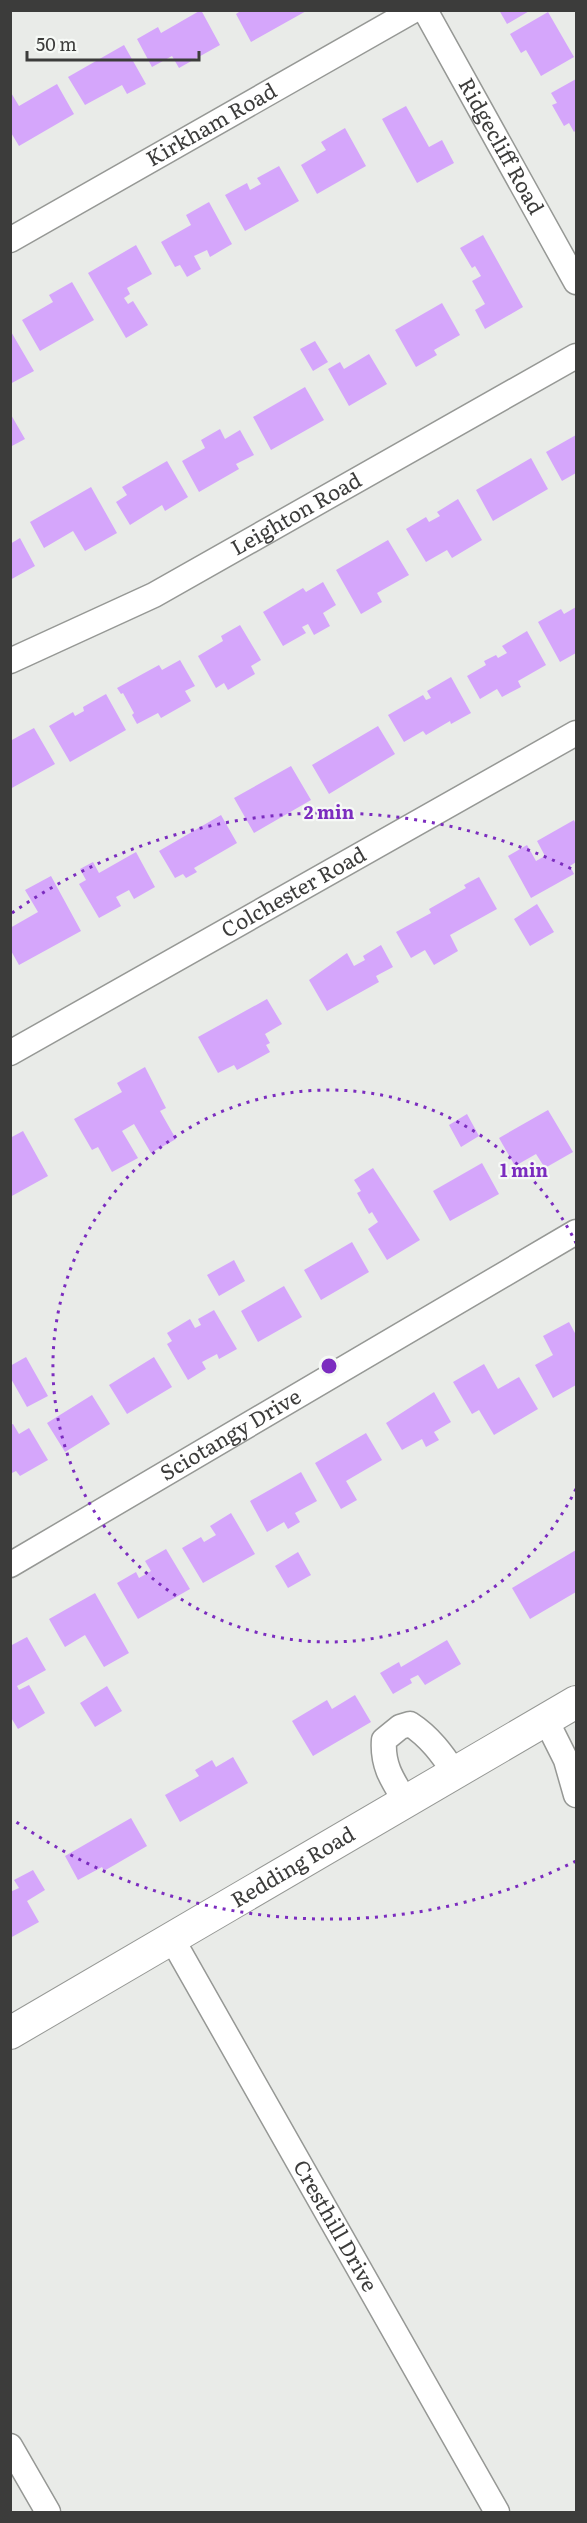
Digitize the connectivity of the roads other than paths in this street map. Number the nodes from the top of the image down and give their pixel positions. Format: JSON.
{"nodes":[{"id":1,"x":414,"y":10,"type":"edge"},
{"id":2,"x":425,"y":10,"type":"edge"},
{"id":3,"x":10,"y":240,"type":"edge"},
{"id":4,"x":576,"y":282,"type":"edge"},
{"id":5,"x":576,"y":356,"type":"edge"},
{"id":6,"x":10,"y":661,"type":"edge"},
{"id":7,"x":576,"y":733,"type":"edge"},
{"id":8,"x":10,"y":1053,"type":"edge"},
{"id":9,"x":576,"y":1232,"type":"edge"},
{"id":10,"x":10,"y":1565,"type":"edge"},
{"id":11,"x":576,"y":1702,"type":"edge"},
{"id":12,"x":546,"y":1720,"type":"junction"},
{"id":13,"x":455,"y":1773,"type":"junction"},
{"id":14,"x":576,"y":1796,"type":"edge"},
{"id":15,"x":406,"y":1802,"type":"junction"},
{"id":16,"x":172,"y":1939,"type":"junction"},
{"id":17,"x":10,"y":2033,"type":"edge"},
{"id":18,"x":10,"y":2446,"type":"edge"},
{"id":19,"x":48,"y":2512,"type":"edge"},
{"id":20,"x":497,"y":2512,"type":"edge"}],
"edges":[{"from":1,"to":3,"type":"street","name":"Kirkham Road"},
{"from":2,"to":4,"type":"street","name":"Ridgecliff Road"},
{"from":5,"to":6,"type":"street","name":"Leighton Road"},
{"from":7,"to":8,"type":"street","name":"Colchester Road"},
{"from":9,"to":10,"type":"street","name":"Sciotangy Drive"},
{"from":11,"to":12,"type":"main road","name":"Redding Road"},
{"from":12,"to":13,"type":"main road","name":"Redding Road"},
{"from":12,"to":14,"type":"street"},
{"from":13,"to":15,"type":"main road","name":"Redding Road"},
{"from":13,"to":15,"type":"street"},
{"from":15,"to":16,"type":"main road","name":"Redding Road"},
{"from":16,"to":17,"type":"main road","name":"Redding Road"},
{"from":16,"to":20,"type":"street","name":"Cresthill Drive"},
{"from":18,"to":19,"type":"street"}]}
